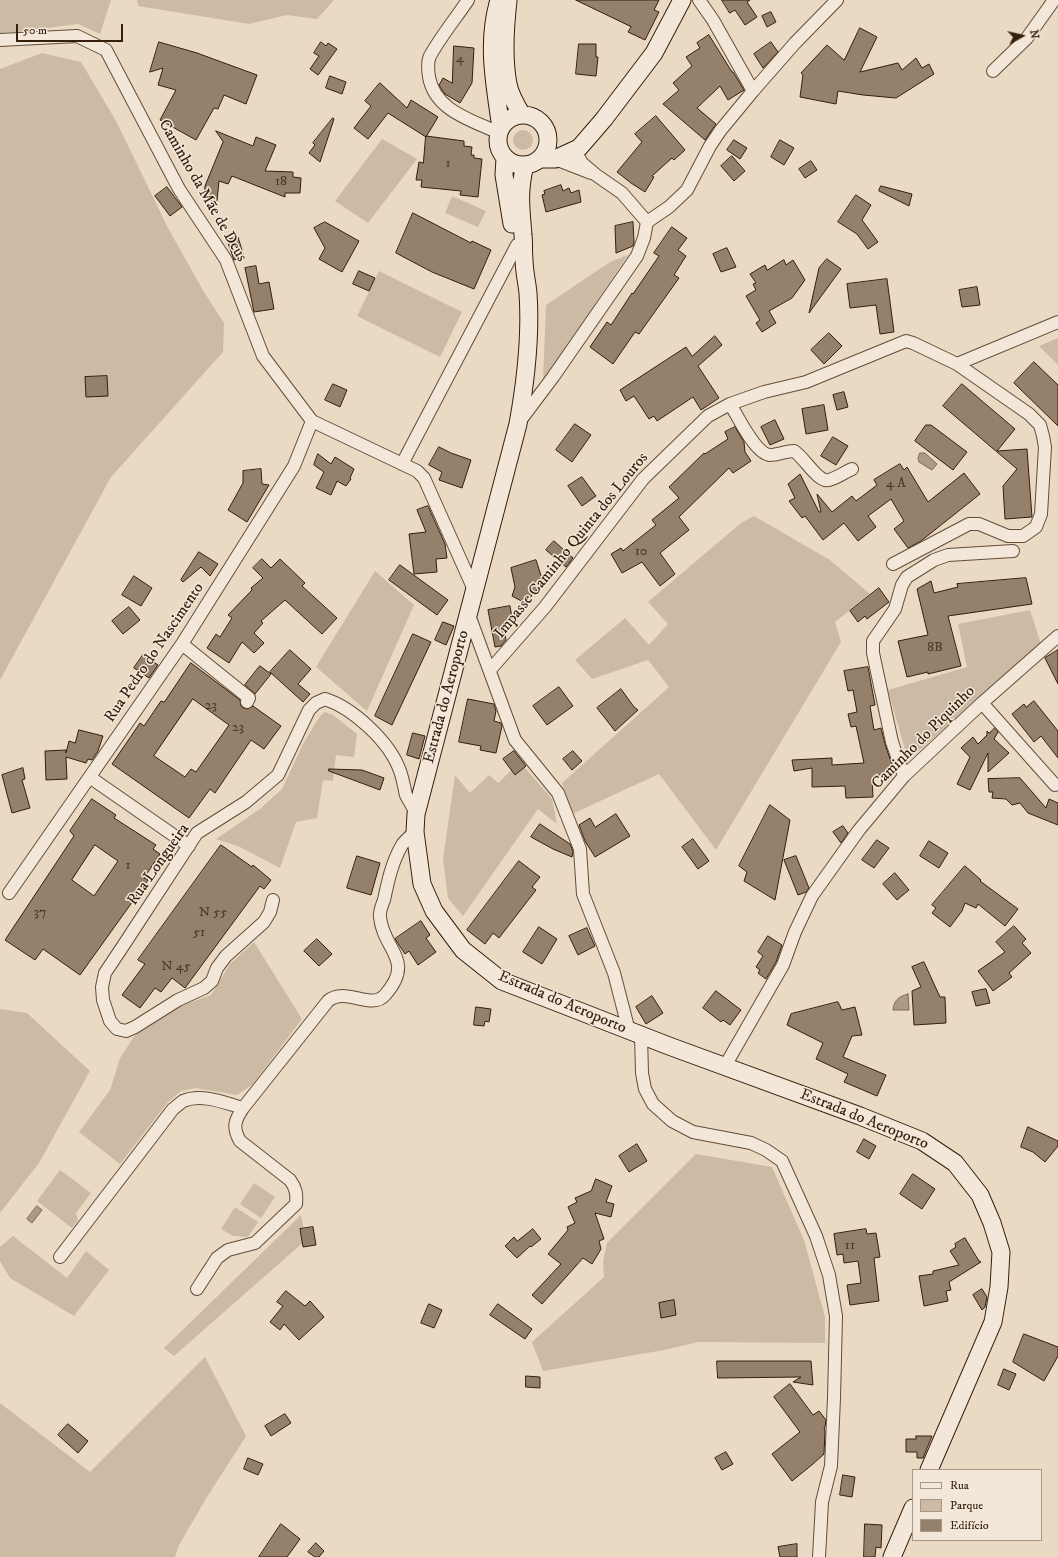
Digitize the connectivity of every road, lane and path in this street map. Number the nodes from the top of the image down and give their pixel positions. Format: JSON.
{"nodes":[{"id":1,"x":468,"y":0,"type":"edge"},
{"id":2,"x":499,"y":0,"type":"edge"},
{"id":3,"x":508,"y":0,"type":"edge"},
{"id":4,"x":682,"y":0,"type":"edge"},
{"id":5,"x":700,"y":0,"type":"edge"},
{"id":6,"x":837,"y":0,"type":"edge"},
{"id":7,"x":1054,"y":0,"type":"edge"},
{"id":8,"x":0,"y":40,"type":"edge"},
{"id":9,"x":993,"y":71,"type":"dead end"},
{"id":10,"x":753,"y":90,"type":"junction"},
{"id":11,"x":522,"y":115,"type":"junction"},
{"id":12,"x":500,"y":131,"type":"junction"},
{"id":13,"x":548,"y":138,"type":"junction"},
{"id":14,"x":575,"y":151,"type":"junction"},
{"id":15,"x":505,"y":158,"type":"junction"},
{"id":16,"x":540,"y":161,"type":"junction"},
{"id":17,"x":596,"y":175,"type":"junction"},
{"id":18,"x":647,"y":222,"type":"junction"},
{"id":19,"x":517,"y":245,"type":"junction"},
{"id":20,"x":524,"y":260,"type":"junction"},
{"id":21,"x":1058,"y":322,"type":"edge"},
{"id":22,"x":957,"y":364,"type":"junction"},
{"id":23,"x":730,"y":404,"type":"junction"},
{"id":24,"x":312,"y":421,"type":"junction"},
{"id":25,"x":518,"y":424,"type":"junction"},
{"id":26,"x":402,"y":464,"type":"junction"},
{"id":27,"x":852,"y":469,"type":"dead end"},
{"id":28,"x":1013,"y":551,"type":"dead end"},
{"id":29,"x":893,"y":564,"type":"dead end"},
{"id":30,"x":475,"y":592,"type":"junction"},
{"id":31,"x":469,"y":615,"type":"junction"},
{"id":32,"x":1056,"y":641,"type":"edge"},
{"id":33,"x":182,"y":644,"type":"junction"},
{"id":34,"x":490,"y":670,"type":"junction"},
{"id":35,"x":247,"y":702,"type":"dead end"},
{"id":36,"x":982,"y":703,"type":"junction"},
{"id":37,"x":904,"y":776,"type":"junction"},
{"id":38,"x":91,"y":778,"type":"junction"},
{"id":39,"x":1055,"y":786,"type":"dead end"},
{"id":40,"x":416,"y":814,"type":"junction"},
{"id":41,"x":415,"y":832,"type":"junction"},
{"id":42,"x":189,"y":846,"type":"junction"},
{"id":43,"x":9,"y":893,"type":"dead end"},
{"id":44,"x":273,"y":900,"type":"dead end"},
{"id":45,"x":635,"y":1033,"type":"junction"},
{"id":46,"x":725,"y":1066,"type":"junction"},
{"id":47,"x":243,"y":1108,"type":"junction"},
{"id":48,"x":60,"y":1257,"type":"dead end"},
{"id":49,"x":197,"y":1289,"type":"dead end"},
{"id":50,"x":929,"y":1469,"type":"edge"},
{"id":51,"x":912,"y":1510,"type":"edge"},
{"id":52,"x":819,"y":1557,"type":"edge"},
{"id":53,"x":892,"y":1557,"type":"edge"}],
"edges":[{"from":1,"to":12,"type":"street"},
{"from":2,"to":12,"type":"main road"},
{"from":3,"to":11,"type":"main road"},
{"from":4,"to":14,"type":"main road"},
{"from":5,"to":10,"type":"street"},
{"from":6,"to":10,"type":"street"},
{"from":7,"to":9,"type":"street"},
{"from":8,"to":24,"type":"street","name":"Caminho da Mãe de Deus"},
{"from":10,"to":18,"type":"street"},
{"from":11,"to":12,"type":"main road"},
{"from":11,"to":13,"type":"main road"},
{"from":12,"to":15,"type":"main road"},
{"from":13,"to":14,"type":"main road"},
{"from":13,"to":16,"type":"main road"},
{"from":14,"to":16,"type":"main road"},
{"from":14,"to":17,"type":"street"},
{"from":15,"to":16,"type":"main road"},
{"from":15,"to":19,"type":"main road","name":"Estrada do Aeroporto"},
{"from":16,"to":17,"type":"street"},
{"from":16,"to":20,"type":"main road","name":"Estrada do Aeroporto"},
{"from":17,"to":18,"type":"street"},
{"from":18,"to":25,"type":"street"},
{"from":19,"to":20,"type":"main road","name":"Estrada do Aeroporto"},
{"from":19,"to":26,"type":"street"},
{"from":20,"to":25,"type":"main road","name":"Estrada do Aeroporto"},
{"from":21,"to":22,"type":"street"},
{"from":22,"to":23,"type":"street","name":"Impasse Caminho Quinta dos Louros"},
{"from":22,"to":29,"type":"street","name":"Impasse Caminho Quinta dos Louros"},
{"from":23,"to":27,"type":"street"},
{"from":23,"to":34,"type":"street","name":"Impasse Caminho Quinta dos Louros"},
{"from":24,"to":26,"type":"street"},
{"from":24,"to":33,"type":"street","name":"Rua Pedro do Nascimento"},
{"from":25,"to":30,"type":"main road","name":"Estrada do Aeroporto"},
{"from":26,"to":30,"type":"street"},
{"from":28,"to":37,"type":"street"},
{"from":30,"to":31,"type":"main road","name":"Estrada do Aeroporto"},
{"from":31,"to":34,"type":"street"},
{"from":31,"to":40,"type":"main road","name":"Estrada do Aeroporto"},
{"from":32,"to":36,"type":"street","name":"Caminho do Piquinho"},
{"from":33,"to":35,"type":"street"},
{"from":33,"to":38,"type":"street","name":"Rua Pedro do Nascimento"},
{"from":34,"to":45,"type":"street"},
{"from":36,"to":37,"type":"street","name":"Caminho do Piquinho"},
{"from":36,"to":39,"type":"street"},
{"from":37,"to":46,"type":"street","name":"Caminho do Piquinho"},
{"from":38,"to":42,"type":"street"},
{"from":38,"to":43,"type":"street","name":"Rua Pedro do Nascimento"},
{"from":40,"to":41,"type":"main road","name":"Estrada do Aeroporto"},
{"from":40,"to":42,"type":"street","name":"Rua Longueira"},
{"from":41,"to":45,"type":"main road","name":"Estrada do Aeroporto"},
{"from":41,"to":47,"type":"street"},
{"from":42,"to":44,"type":"street","name":"Rua Longueira"},
{"from":45,"to":46,"type":"main road","name":"Estrada do Aeroporto"},
{"from":45,"to":52,"type":"street"},
{"from":46,"to":50,"type":"main road","name":"Estrada do Aeroporto"},
{"from":47,"to":48,"type":"street"},
{"from":47,"to":49,"type":"street"},
{"from":51,"to":53,"type":"main road"}]}
